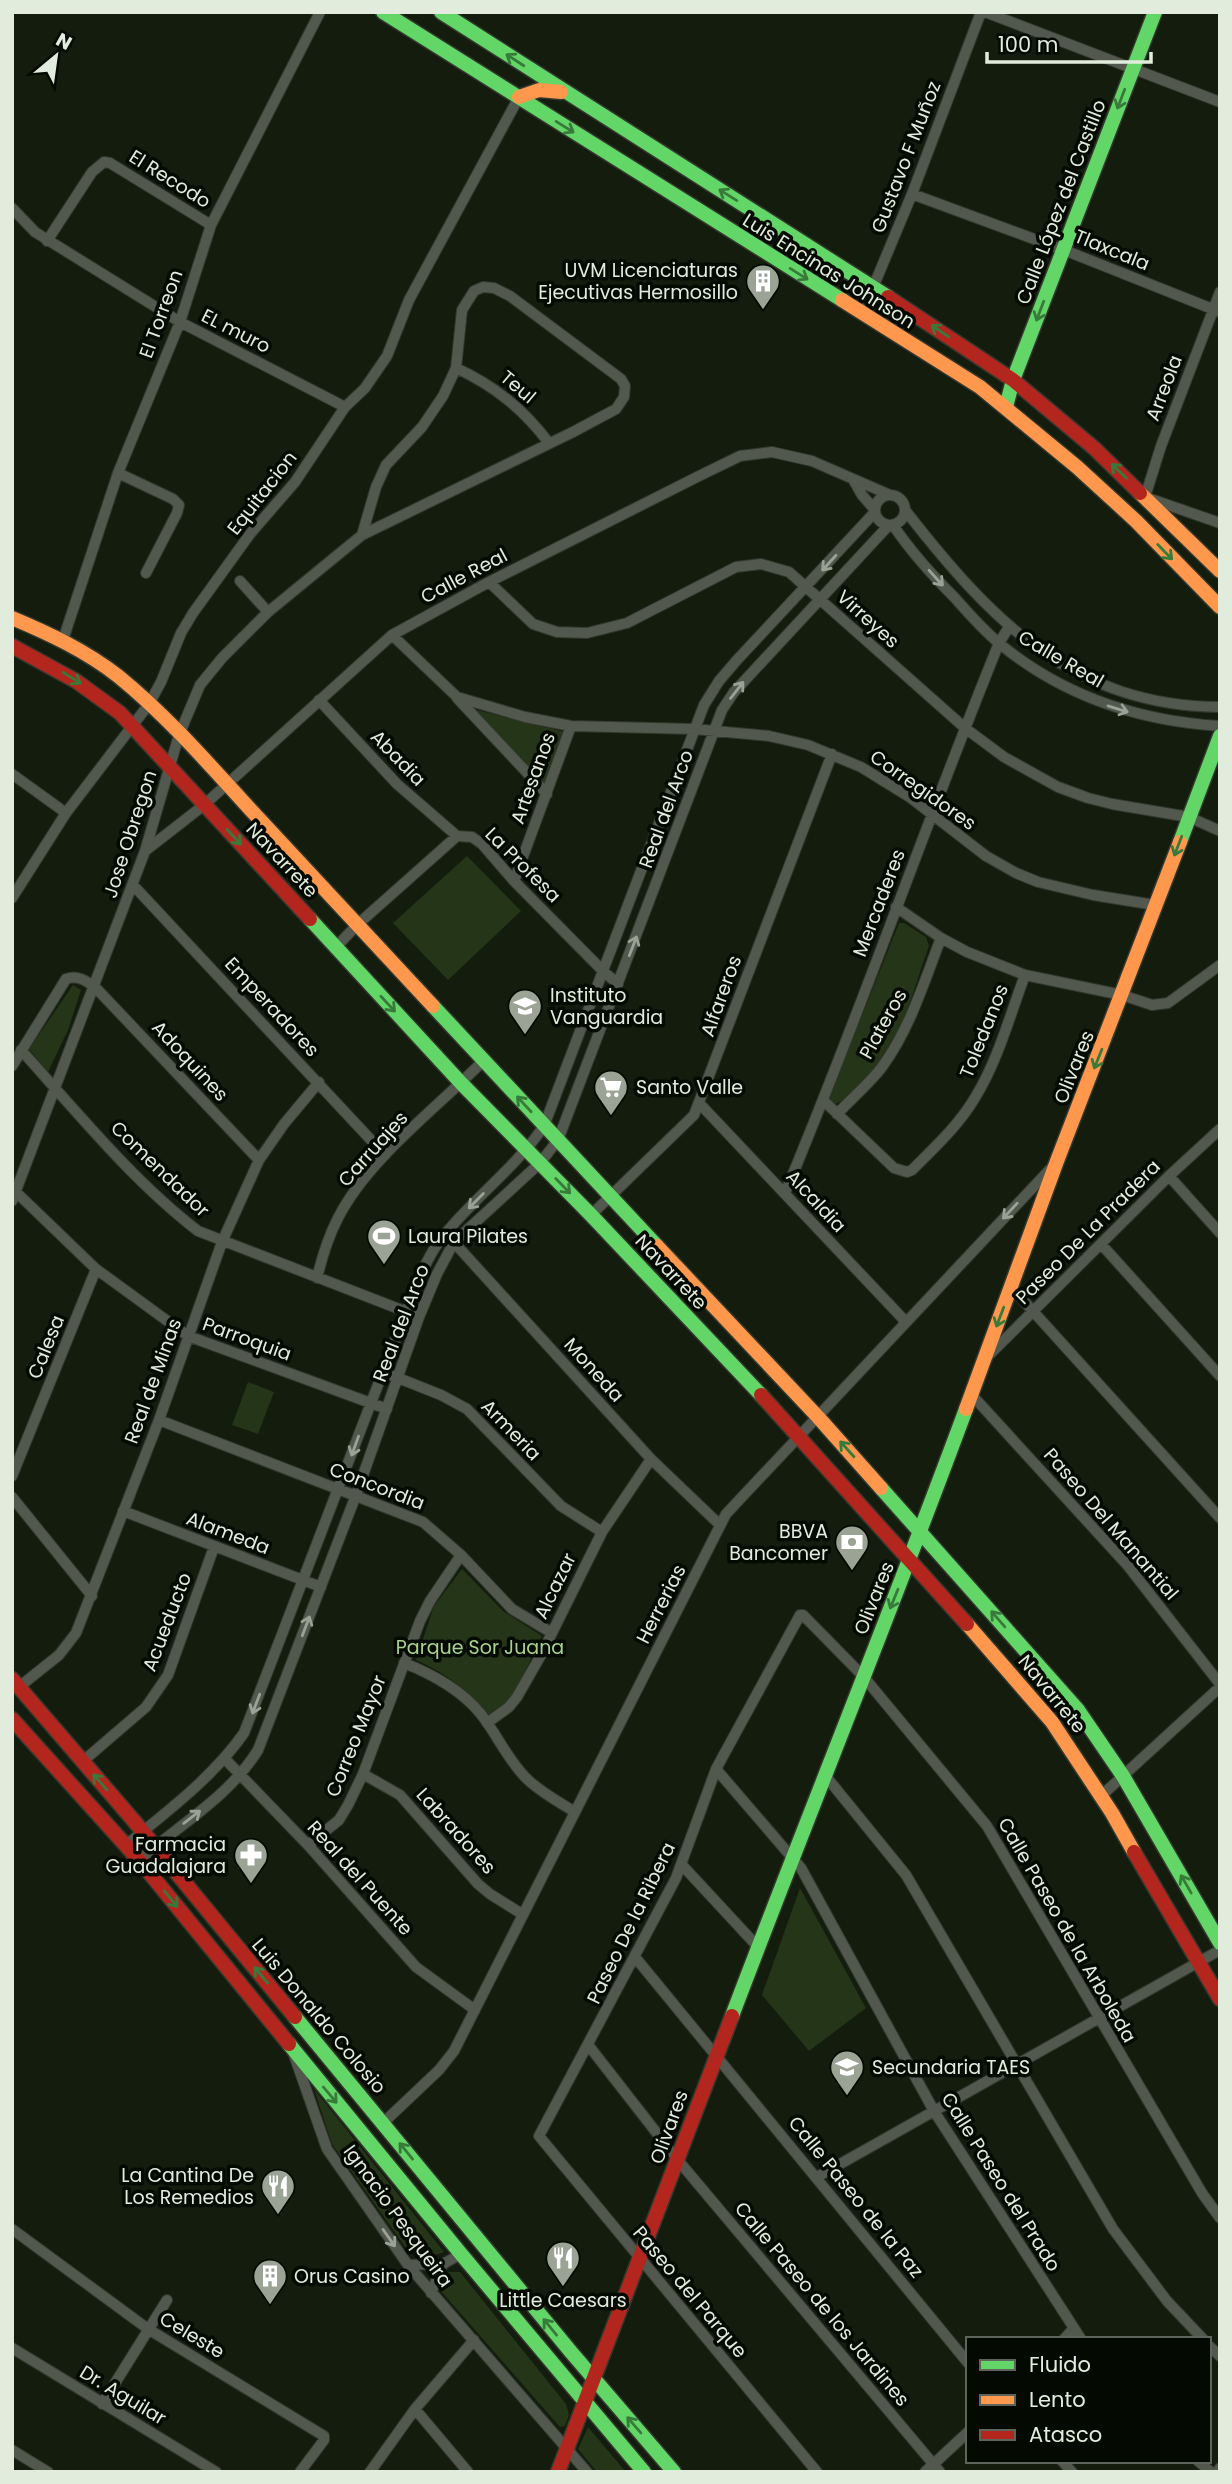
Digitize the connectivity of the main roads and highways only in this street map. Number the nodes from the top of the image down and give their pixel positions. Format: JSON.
{"nodes":[{"id":1,"x":383,"y":12,"type":"edge"},
{"id":2,"x":441,"y":12,"type":"edge"},
{"id":3,"x":1155,"y":12,"type":"edge"},
{"id":4,"x":567,"y":93,"type":"junction"},
{"id":5,"x":519,"y":97,"type":"junction"},
{"id":6,"x":1013,"y":380,"type":"junction"},
{"id":7,"x":1006,"y":407,"type":"junction"},
{"id":8,"x":1094,"y":448,"type":"junction"},
{"id":9,"x":1077,"y":467,"type":"junction"},
{"id":10,"x":1220,"y":571,"type":"edge"},
{"id":11,"x":1220,"y":607,"type":"edge"},
{"id":12,"x":12,"y":618,"type":"edge"},
{"id":13,"x":12,"y":646,"type":"edge"},
{"id":14,"x":1220,"y":736,"type":"edge"},
{"id":15,"x":920,"y":1531,"type":"junction"},
{"id":16,"x":910,"y":1560,"type":"junction"},
{"id":17,"x":15,"y":1683,"type":"edge"},
{"id":18,"x":15,"y":1725,"type":"edge"},
{"id":19,"x":1220,"y":1943,"type":"edge"},
{"id":20,"x":1220,"y":1999,"type":"edge"},
{"id":21,"x":571,"y":2352,"type":"junction"},
{"id":22,"x":550,"y":2359,"type":"junction"},
{"id":23,"x":594,"y":2379,"type":"junction"},
{"id":24,"x":585,"y":2402,"type":"junction"},
{"id":25,"x":558,"y":2472,"type":"edge"},
{"id":26,"x":644,"y":2472,"type":"edge"},
{"id":27,"x":674,"y":2472,"type":"edge"}],
"edges":[{"from":1,"to":5,"type":"main road","name":"Luis Encinas Johnson"},
{"from":4,"to":2,"type":"main road","name":"Luis Encinas Johnson","one_way":true},
{"from":3,"to":6,"type":"main road","name":"Calle López del Castillo","one_way":true},
{"from":4,"to":5,"type":"main road"},
{"from":6,"to":4,"type":"main road","name":"Luis Encinas Johnson","one_way":true},
{"from":5,"to":7,"type":"main road","name":"Luis Encinas Johnson","one_way":true},
{"from":6,"to":7,"type":"main road","name":"Calle López del Castillo"},
{"from":6,"to":8,"type":"main road","name":"Luis Encinas Johnson"},
{"from":7,"to":9,"type":"main road","name":"Luis Encinas Johnson"},
{"from":8,"to":9,"type":"main road"},
{"from":10,"to":8,"type":"main road","name":"Luis Encinas Johnson","one_way":true},
{"from":9,"to":11,"type":"main road","name":"Luis Encinas Johnson","one_way":true},
{"from":15,"to":12,"type":"main road","name":"Navarrete","one_way":true},
{"from":13,"to":16,"type":"main road","name":"Navarrete","one_way":true},
{"from":14,"to":15,"type":"main road","name":"Olivares","one_way":true},
{"from":15,"to":16,"type":"main road","name":"Olivares"},
{"from":19,"to":15,"type":"main road","name":"Navarrete","one_way":true},
{"from":16,"to":20,"type":"main road","name":"Navarrete"},
{"from":16,"to":23,"type":"main road","name":"Olivares","one_way":true},
{"from":21,"to":17,"type":"main road","name":"Luis Donaldo Colosio","one_way":true},
{"from":18,"to":22,"type":"main road","name":"Luis Donaldo Colosio","one_way":true},
{"from":21,"to":22,"type":"main road"},
{"from":21,"to":23,"type":"main road","name":"Luis Donaldo Colosio"},
{"from":22,"to":24,"type":"main road","name":"Luis Donaldo Colosio"},
{"from":23,"to":24,"type":"main road","name":"Olivares"},
{"from":27,"to":23,"type":"main road","name":"Luis Donaldo Colosio","one_way":true},
{"from":24,"to":25,"type":"main road","name":"Olivares"},
{"from":24,"to":26,"type":"main road","name":"Luis Donaldo Colosio"}]}
